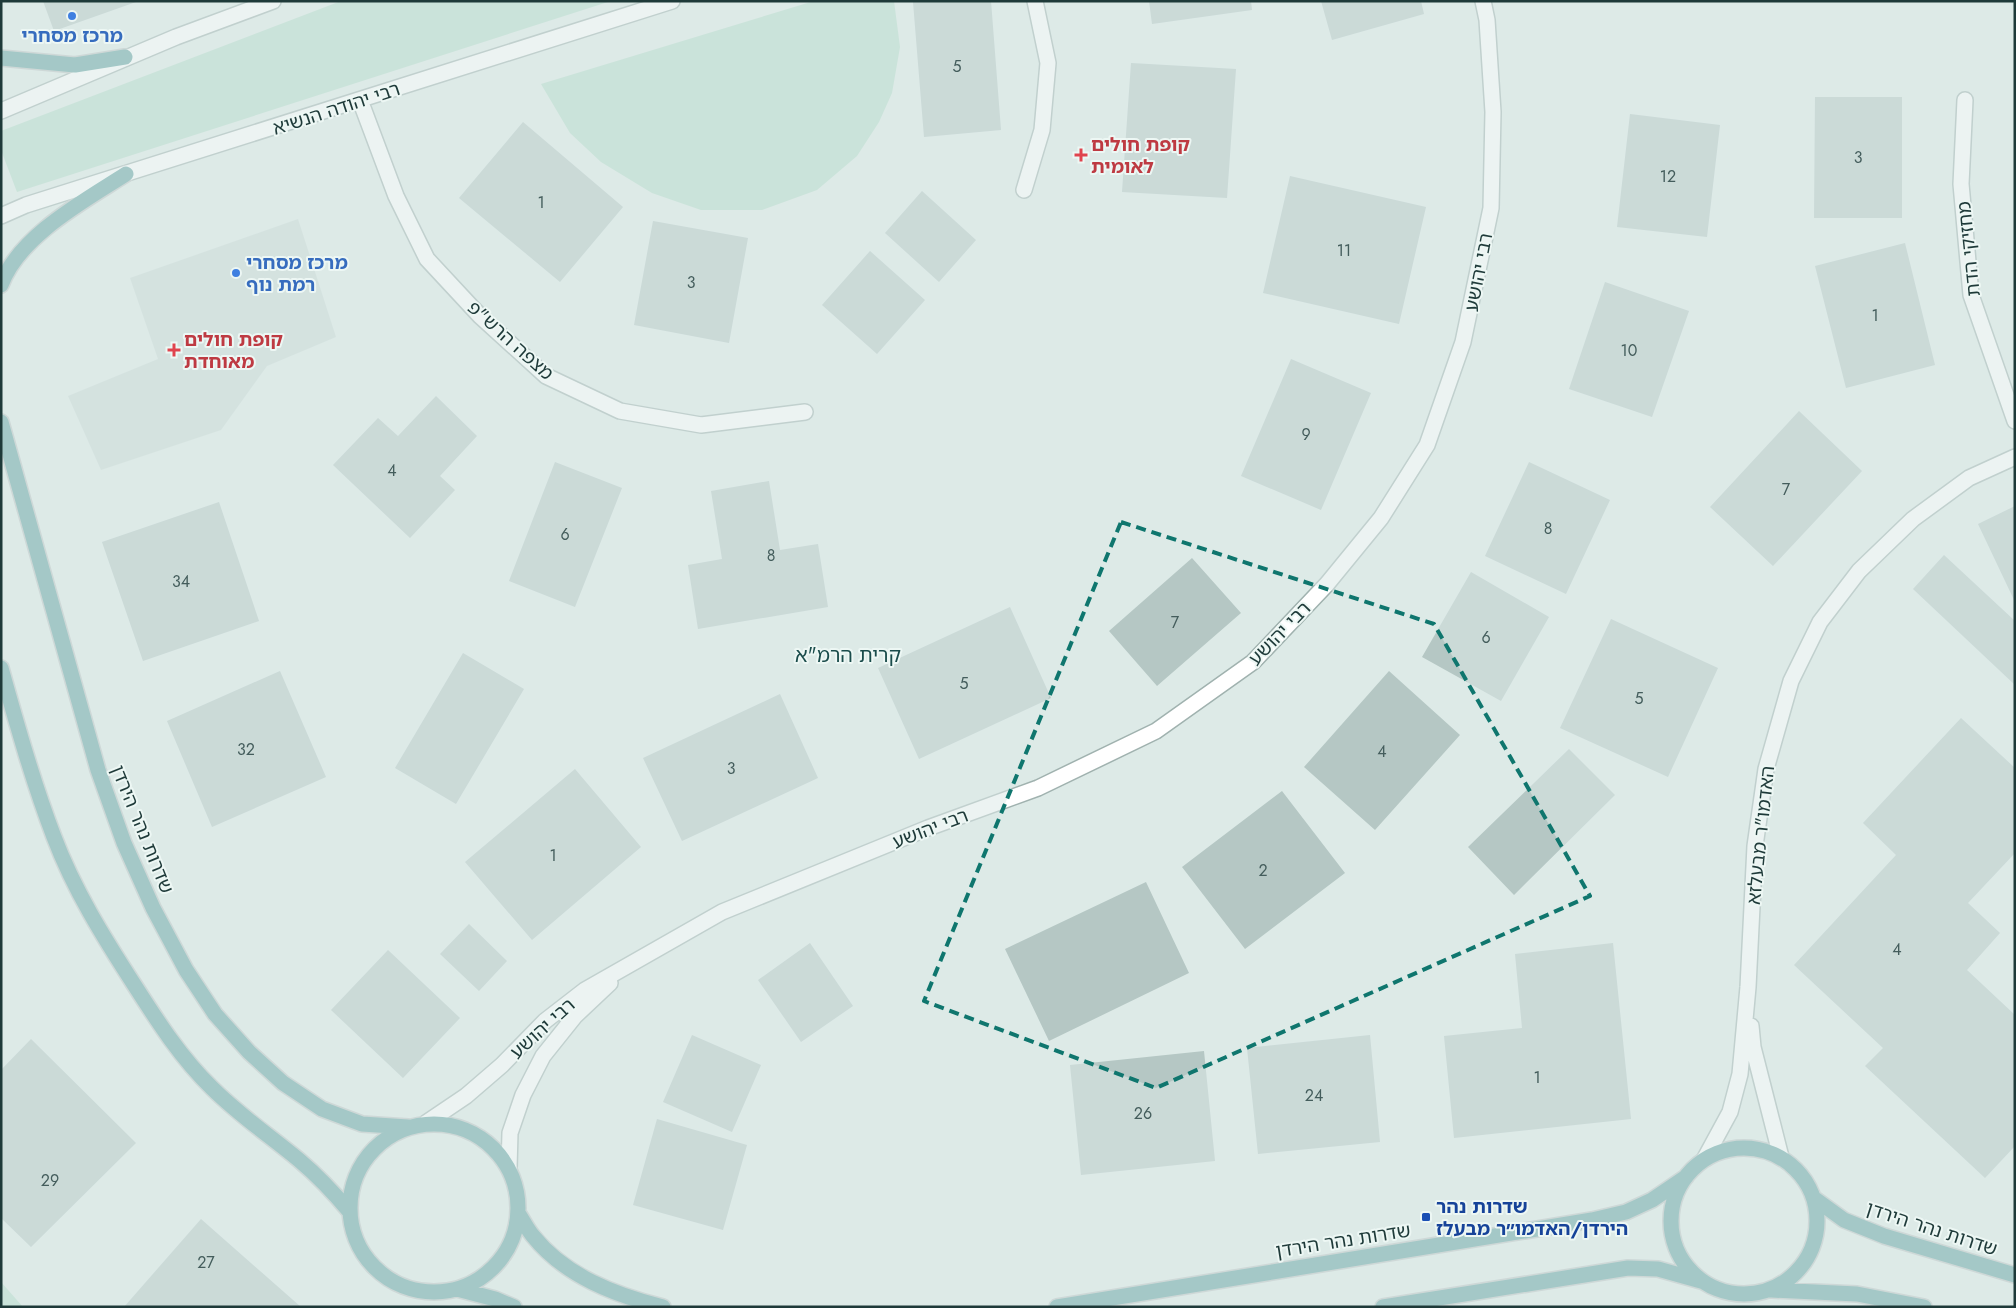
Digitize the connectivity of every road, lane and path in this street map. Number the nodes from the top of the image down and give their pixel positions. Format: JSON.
{"nodes":[{"id":1,"x":273,"y":1,"type":"edge"},
{"id":2,"x":672,"y":1,"type":"edge"},
{"id":3,"x":1035,"y":1,"type":"edge"},
{"id":4,"x":1483,"y":1,"type":"edge"},
{"id":5,"x":126,"y":57,"type":"junction"},
{"id":6,"x":1,"y":58,"type":"edge"},
{"id":7,"x":360,"y":100,"type":"junction"},
{"id":8,"x":1965,"y":100,"type":"dead end"},
{"id":9,"x":1,"y":111,"type":"edge"},
{"id":10,"x":126,"y":174,"type":"junction"},
{"id":11,"x":1024,"y":190,"type":"dead end"},
{"id":12,"x":1,"y":216,"type":"edge"},
{"id":13,"x":1,"y":285,"type":"edge"},
{"id":14,"x":805,"y":412,"type":"dead end"},
{"id":15,"x":2015,"y":421,"type":"edge"},
{"id":16,"x":1,"y":422,"type":"edge"},
{"id":17,"x":2015,"y":457,"type":"edge"},
{"id":18,"x":1,"y":668,"type":"edge"},
{"id":19,"x":666,"y":943,"type":"junction"},
{"id":20,"x":1748,"y":988,"type":"junction"},
{"id":21,"x":426,"y":1123,"type":"junction"},
{"id":22,"x":408,"y":1127,"type":"junction"},
{"id":23,"x":1781,"y":1157,"type":"junction"},
{"id":24,"x":1705,"y":1158,"type":"junction"},
{"id":25,"x":509,"y":1168,"type":"junction"},
{"id":26,"x":1686,"y":1176,"type":"junction"},
{"id":27,"x":1815,"y":1199,"type":"junction"},
{"id":28,"x":349,"y":1211,"type":"junction"},
{"id":29,"x":518,"y":1213,"type":"junction"},
{"id":30,"x":2015,"y":1275,"type":"edge"},
{"id":31,"x":1703,"y":1282,"type":"junction"},
{"id":32,"x":457,"y":1289,"type":"junction"},
{"id":33,"x":1770,"y":1290,"type":"junction"},
{"id":34,"x":514,"y":1307,"type":"edge"},
{"id":35,"x":663,"y":1307,"type":"edge"},
{"id":36,"x":1056,"y":1307,"type":"edge"},
{"id":37,"x":1382,"y":1307,"type":"edge"},
{"id":38,"x":1924,"y":1307,"type":"edge"}],
"edges":[{"from":1,"to":5,"type":"street"},
{"from":2,"to":7,"type":"street","name":"רבי יהודה הנשיא"},
{"from":3,"to":11,"type":"street"},
{"from":4,"to":19,"type":"street","name":"רבי יהושע"},
{"from":5,"to":6,"type":"main road"},
{"from":5,"to":9,"type":"street"},
{"from":7,"to":10,"type":"street","name":"רבי יהודה הנשיא"},
{"from":7,"to":14,"type":"street","name":"מצפה הרש\"פ"},
{"from":8,"to":15,"type":"street","name":"מחזיקי הדת"},
{"from":10,"to":12,"type":"street","name":"רבי יהודה הנשיא"},
{"from":10,"to":13,"type":"main road"},
{"from":16,"to":22,"type":"main road","name":"שדרות נהר הירדן"},
{"from":17,"to":20,"type":"street","name":"האדמו\"ר מבעלזא"},
{"from":18,"to":28,"type":"main road"},
{"from":19,"to":21,"type":"street","name":"רבי יהושע"},
{"from":19,"to":25,"type":"street","name":"רבי יהושע"},
{"from":20,"to":23,"type":"street","name":"האדמו\"ר מבעלזא"},
{"from":20,"to":24,"type":"street","name":"האדמו\"ר מבעלזא"},
{"from":21,"to":22,"type":"main road"},
{"from":21,"to":25,"type":"main road"},
{"from":22,"to":28,"type":"main road"},
{"from":23,"to":24,"type":"main road"},
{"from":23,"to":27,"type":"main road"},
{"from":24,"to":26,"type":"main road"},
{"from":25,"to":29,"type":"main road"},
{"from":26,"to":31,"type":"main road"},
{"from":26,"to":36,"type":"main road","name":"שדרות נהר הירדן"},
{"from":27,"to":30,"type":"main road","name":"שדרות נהר הירדן"},
{"from":27,"to":33,"type":"main road"},
{"from":28,"to":32,"type":"main road"},
{"from":29,"to":32,"type":"main road"},
{"from":29,"to":35,"type":"main road"},
{"from":31,"to":33,"type":"main road"},
{"from":31,"to":37,"type":"main road"},
{"from":32,"to":34,"type":"main road"},
{"from":33,"to":38,"type":"main road"}]}
